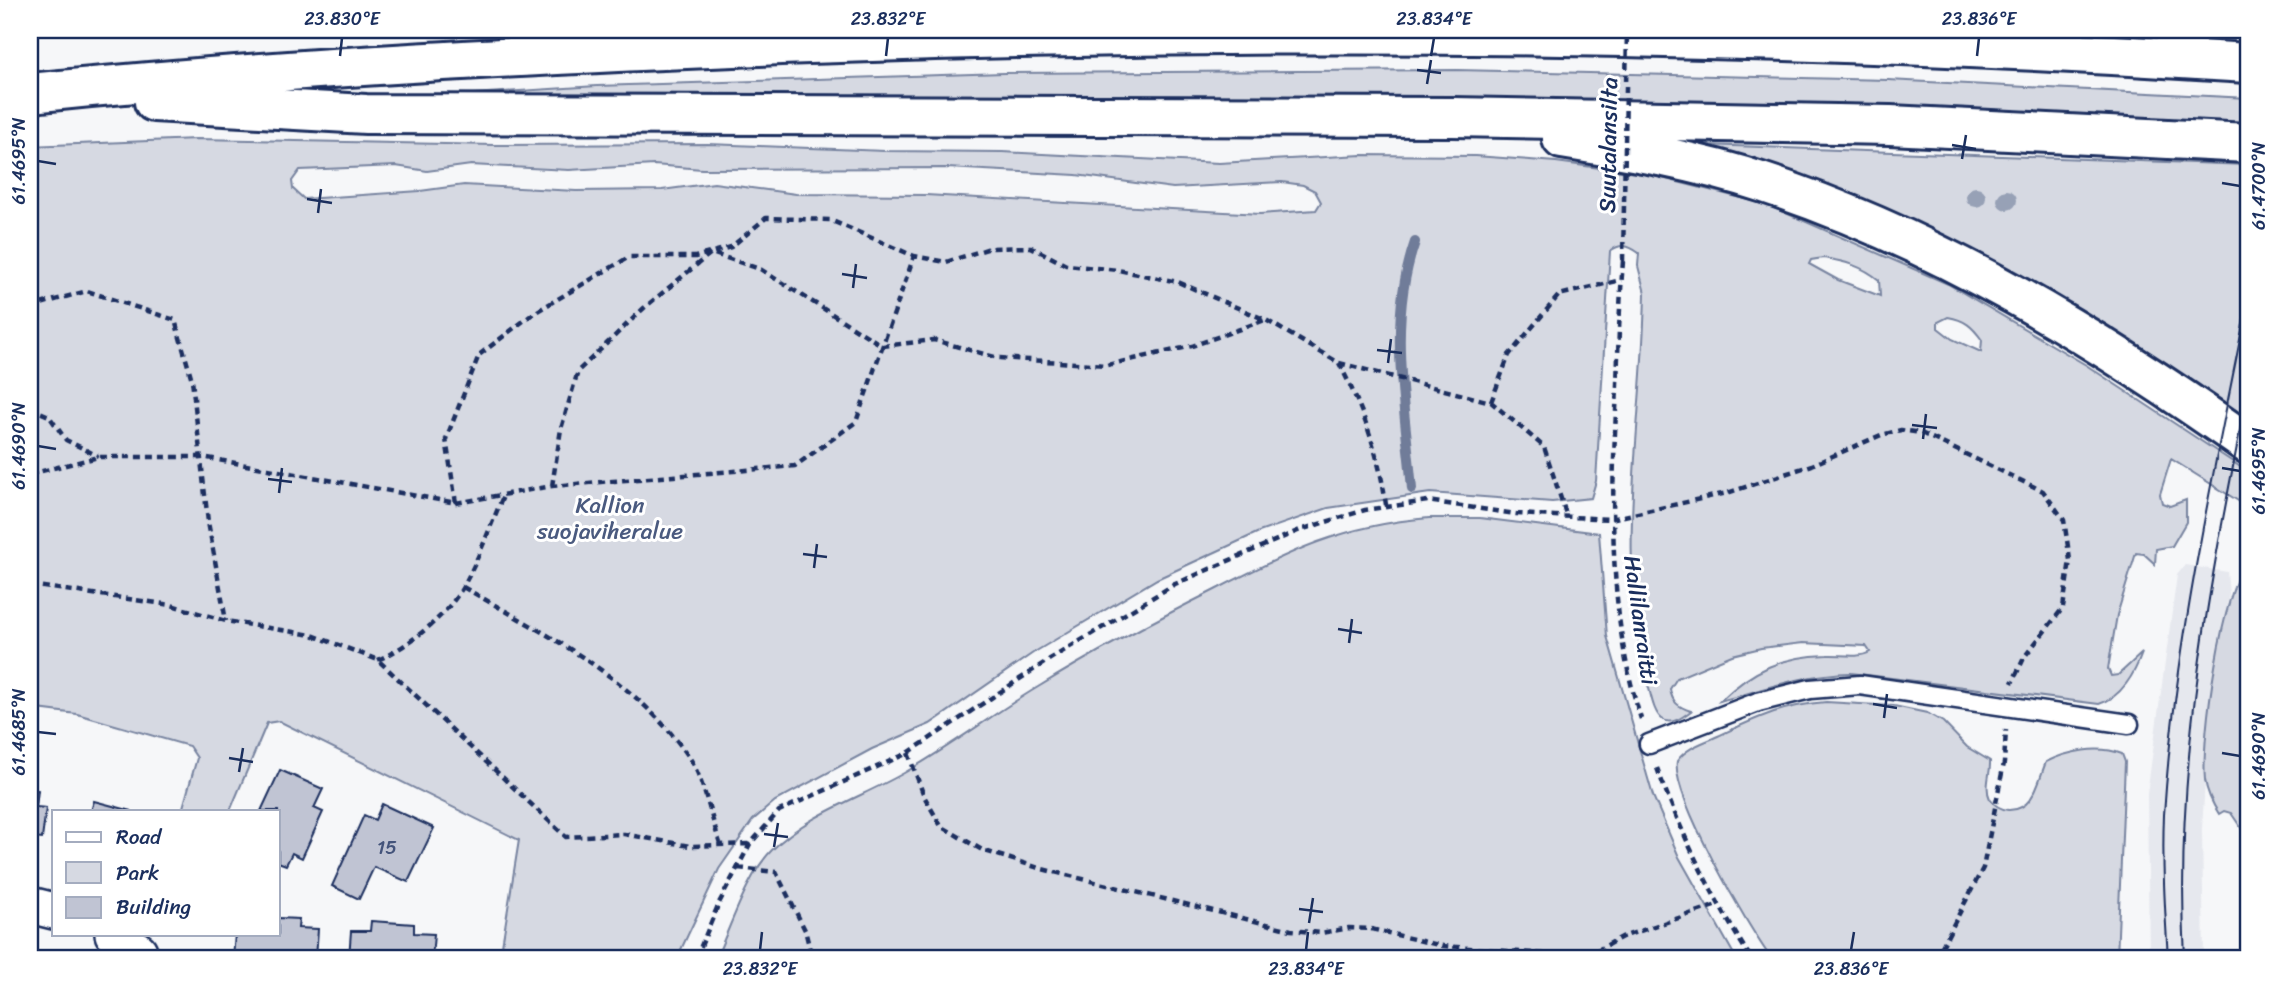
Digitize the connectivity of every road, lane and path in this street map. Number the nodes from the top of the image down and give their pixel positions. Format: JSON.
{"nodes":[{"id":1,"x":1628,"y":30,"type":"edge"},
{"id":2,"x":2248,"y":63,"type":"edge"},
{"id":3,"x":30,"y":94,"type":"edge"},
{"id":4,"x":1453,"y":117,"type":"junction"},
{"id":5,"x":2248,"y":143,"type":"edge"},
{"id":6,"x":710,"y":253,"type":"junction"},
{"id":7,"x":914,"y":256,"type":"junction"},
{"id":8,"x":1623,"y":261,"type":"joint"},
{"id":9,"x":1621,"y":280,"type":"junction"},
{"id":10,"x":30,"y":307,"type":"edge"},
{"id":11,"x":1266,"y":320,"type":"junction"},
{"id":12,"x":883,"y":346,"type":"junction"},
{"id":13,"x":1339,"y":363,"type":"junction"},
{"id":14,"x":1491,"y":402,"type":"junction"},
{"id":15,"x":30,"y":408,"type":"edge"},
{"id":16,"x":2248,"y":444,"type":"edge"},
{"id":17,"x":98,"y":457,"type":"junction"},
{"id":18,"x":202,"y":457,"type":"junction"},
{"id":19,"x":30,"y":474,"type":"edge"},
{"id":20,"x":552,"y":486,"type":"junction"},
{"id":21,"x":504,"y":494,"type":"junction"},
{"id":22,"x":456,"y":503,"type":"junction"},
{"id":23,"x":1386,"y":505,"type":"junction"},
{"id":24,"x":1567,"y":517,"type":"junction"},
{"id":25,"x":1611,"y":519,"type":"junction"},
{"id":26,"x":30,"y":585,"type":"edge"},
{"id":27,"x":463,"y":587,"type":"junction"},
{"id":28,"x":226,"y":621,"type":"junction"},
{"id":29,"x":378,"y":660,"type":"junction"},
{"id":30,"x":2006,"y":708,"type":"junction"},
{"id":31,"x":2129,"y":724,"type":"dead end"},
{"id":32,"x":1649,"y":744,"type":"junction"},
{"id":33,"x":908,"y":753,"type":"junction"},
{"id":34,"x":720,"y":843,"type":"junction"},
{"id":35,"x":750,"y":844,"type":"junction"},
{"id":36,"x":738,"y":868,"type":"junction"},
{"id":37,"x":30,"y":905,"type":"edge"},
{"id":38,"x":1717,"y":905,"type":"junction"},
{"id":39,"x":52,"y":910,"type":"edge"},
{"id":40,"x":1535,"y":956,"type":"edge"},
{"id":41,"x":696,"y":958,"type":"edge"},
{"id":42,"x":812,"y":958,"type":"edge"},
{"id":43,"x":1751,"y":958,"type":"edge"},
{"id":44,"x":1936,"y":958,"type":"edge"}],
"edges":[{"from":1,"to":8,"type":"path","name":"Suutalansilta","bridge":true},
{"from":2,"to":3,"type":"highway"},
{"from":3,"to":4,"type":"highway"},
{"from":4,"to":5,"type":"highway"},
{"from":4,"to":16,"type":"highway"},
{"from":6,"to":7,"type":"path"},
{"from":6,"to":12,"type":"path"},
{"from":6,"to":20,"type":"path"},
{"from":6,"to":22,"type":"path"},
{"from":7,"to":11,"type":"path"},
{"from":7,"to":12,"type":"path"},
{"from":8,"to":9,"type":"path","name":"Hallilanraitti"},
{"from":9,"to":14,"type":"path"},
{"from":9,"to":25,"type":"path","name":"Hallilanraitti"},
{"from":10,"to":18,"type":"path"},
{"from":11,"to":12,"type":"path"},
{"from":11,"to":13,"type":"path"},
{"from":12,"to":20,"type":"path"},
{"from":13,"to":14,"type":"path"},
{"from":13,"to":23,"type":"path"},
{"from":14,"to":24,"type":"path"},
{"from":15,"to":17,"type":"path"},
{"from":17,"to":18,"type":"path"},
{"from":17,"to":19,"type":"path"},
{"from":18,"to":22,"type":"path"},
{"from":18,"to":28,"type":"path"},
{"from":20,"to":21,"type":"path"},
{"from":21,"to":22,"type":"path"},
{"from":21,"to":27,"type":"path"},
{"from":23,"to":24,"type":"path"},
{"from":23,"to":33,"type":"path"},
{"from":24,"to":25,"type":"path"},
{"from":25,"to":30,"type":"path"},
{"from":25,"to":32,"type":"path","name":"Hallilanraitti"},
{"from":26,"to":28,"type":"path"},
{"from":27,"to":29,"type":"path"},
{"from":27,"to":34,"type":"path"},
{"from":28,"to":29,"type":"path"},
{"from":29,"to":34,"type":"path"},
{"from":30,"to":31,"type":"lane"},
{"from":30,"to":32,"type":"lane"},
{"from":30,"to":44,"type":"path"},
{"from":32,"to":38,"type":"path","name":"Hallilanraitti"},
{"from":33,"to":35,"type":"path"},
{"from":33,"to":40,"type":"path"},
{"from":34,"to":35,"type":"path"},
{"from":35,"to":36,"type":"path"},
{"from":36,"to":41,"type":"path"},
{"from":36,"to":42,"type":"path"},
{"from":37,"to":39,"type":"street"},
{"from":38,"to":40,"type":"path"},
{"from":38,"to":43,"type":"path","name":"Hallilanraitti"}]}
